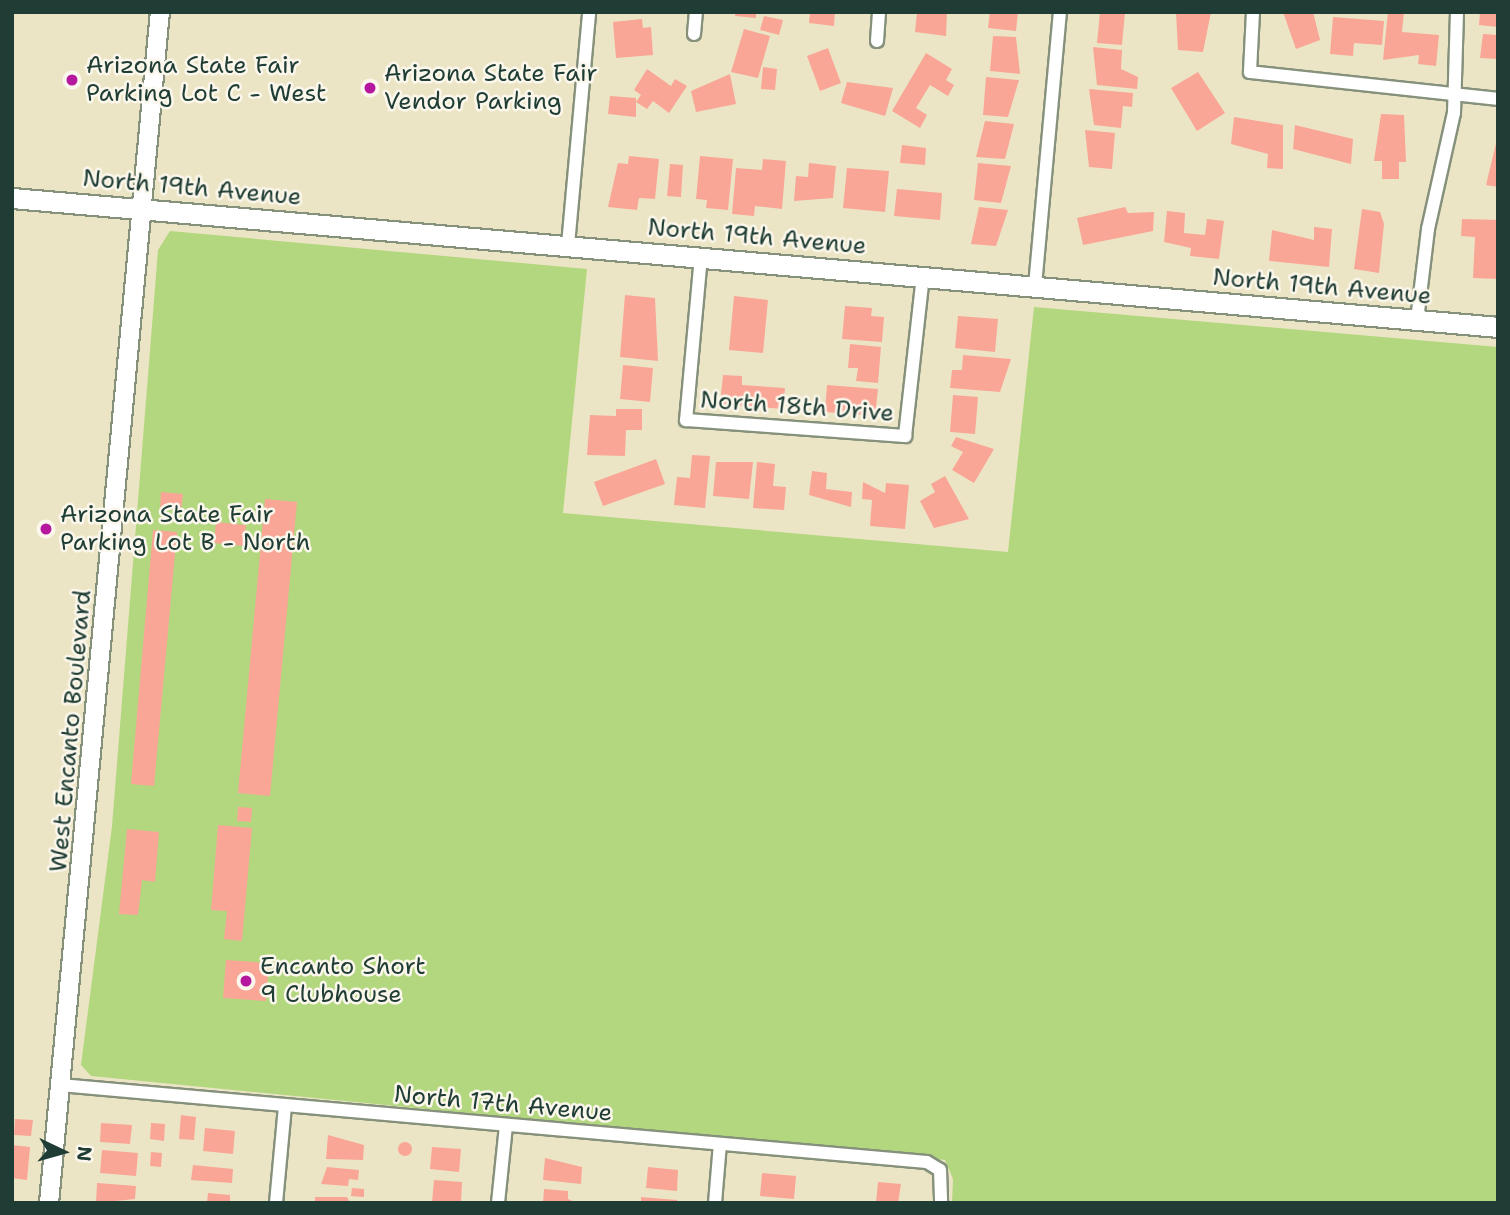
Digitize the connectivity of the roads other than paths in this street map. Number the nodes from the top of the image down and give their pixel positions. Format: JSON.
{"nodes":[{"id":1,"x":160,"y":12,"type":"edge"},
{"id":2,"x":589,"y":12,"type":"edge"},
{"id":3,"x":695,"y":12,"type":"edge"},
{"id":4,"x":879,"y":12,"type":"edge"},
{"id":5,"x":1060,"y":12,"type":"edge"},
{"id":6,"x":1253,"y":12,"type":"edge"},
{"id":7,"x":1457,"y":12,"type":"edge"},
{"id":8,"x":694,"y":34,"type":"dead end"},
{"id":9,"x":877,"y":41,"type":"dead end"},
{"id":10,"x":1455,"y":94,"type":"junction"},
{"id":11,"x":1498,"y":99,"type":"edge"},
{"id":12,"x":12,"y":198,"type":"edge"},
{"id":13,"x":144,"y":208,"type":"junction"},
{"id":14,"x":568,"y":245,"type":"junction"},
{"id":15,"x":701,"y":256,"type":"junction"},
{"id":16,"x":923,"y":276,"type":"junction"},
{"id":17,"x":1035,"y":286,"type":"junction"},
{"id":18,"x":1418,"y":320,"type":"junction"},
{"id":19,"x":1498,"y":327,"type":"edge"},
{"id":20,"x":60,"y":1085,"type":"junction"},
{"id":21,"x":285,"y":1106,"type":"junction"},
{"id":22,"x":506,"y":1125,"type":"junction"},
{"id":23,"x":720,"y":1144,"type":"junction"},
{"id":24,"x":49,"y":1203,"type":"edge"},
{"id":25,"x":276,"y":1203,"type":"edge"},
{"id":26,"x":498,"y":1203,"type":"edge"},
{"id":27,"x":715,"y":1203,"type":"edge"},
{"id":28,"x":941,"y":1203,"type":"edge"}],
"edges":[{"from":1,"to":13,"type":"street","name":"West Encanto Boulevard"},
{"from":2,"to":14,"type":"street"},
{"from":3,"to":8,"type":"street"},
{"from":4,"to":9,"type":"street"},
{"from":5,"to":17,"type":"street"},
{"from":6,"to":10,"type":"street"},
{"from":7,"to":10,"type":"street"},
{"from":10,"to":11,"type":"street"},
{"from":10,"to":18,"type":"street"},
{"from":12,"to":13,"type":"main road","name":"North 19th Avenue"},
{"from":13,"to":14,"type":"main road","name":"North 19th Avenue"},
{"from":13,"to":20,"type":"street","name":"West Encanto Boulevard"},
{"from":14,"to":15,"type":"main road","name":"North 19th Avenue"},
{"from":15,"to":16,"type":"main road","name":"North 19th Avenue"},
{"from":15,"to":16,"type":"street","name":"North 18th Drive"},
{"from":16,"to":17,"type":"main road","name":"North 19th Avenue"},
{"from":17,"to":18,"type":"main road","name":"North 19th Avenue"},
{"from":18,"to":19,"type":"main road","name":"North 19th Avenue"},
{"from":20,"to":21,"type":"street","name":"North 17th Avenue"},
{"from":20,"to":24,"type":"street","name":"West Encanto Boulevard"},
{"from":21,"to":22,"type":"street","name":"North 17th Avenue"},
{"from":21,"to":25,"type":"street"},
{"from":22,"to":23,"type":"street","name":"North 17th Avenue"},
{"from":22,"to":26,"type":"street"},
{"from":23,"to":27,"type":"street"},
{"from":23,"to":28,"type":"street","name":"North 17th Avenue"}]}
